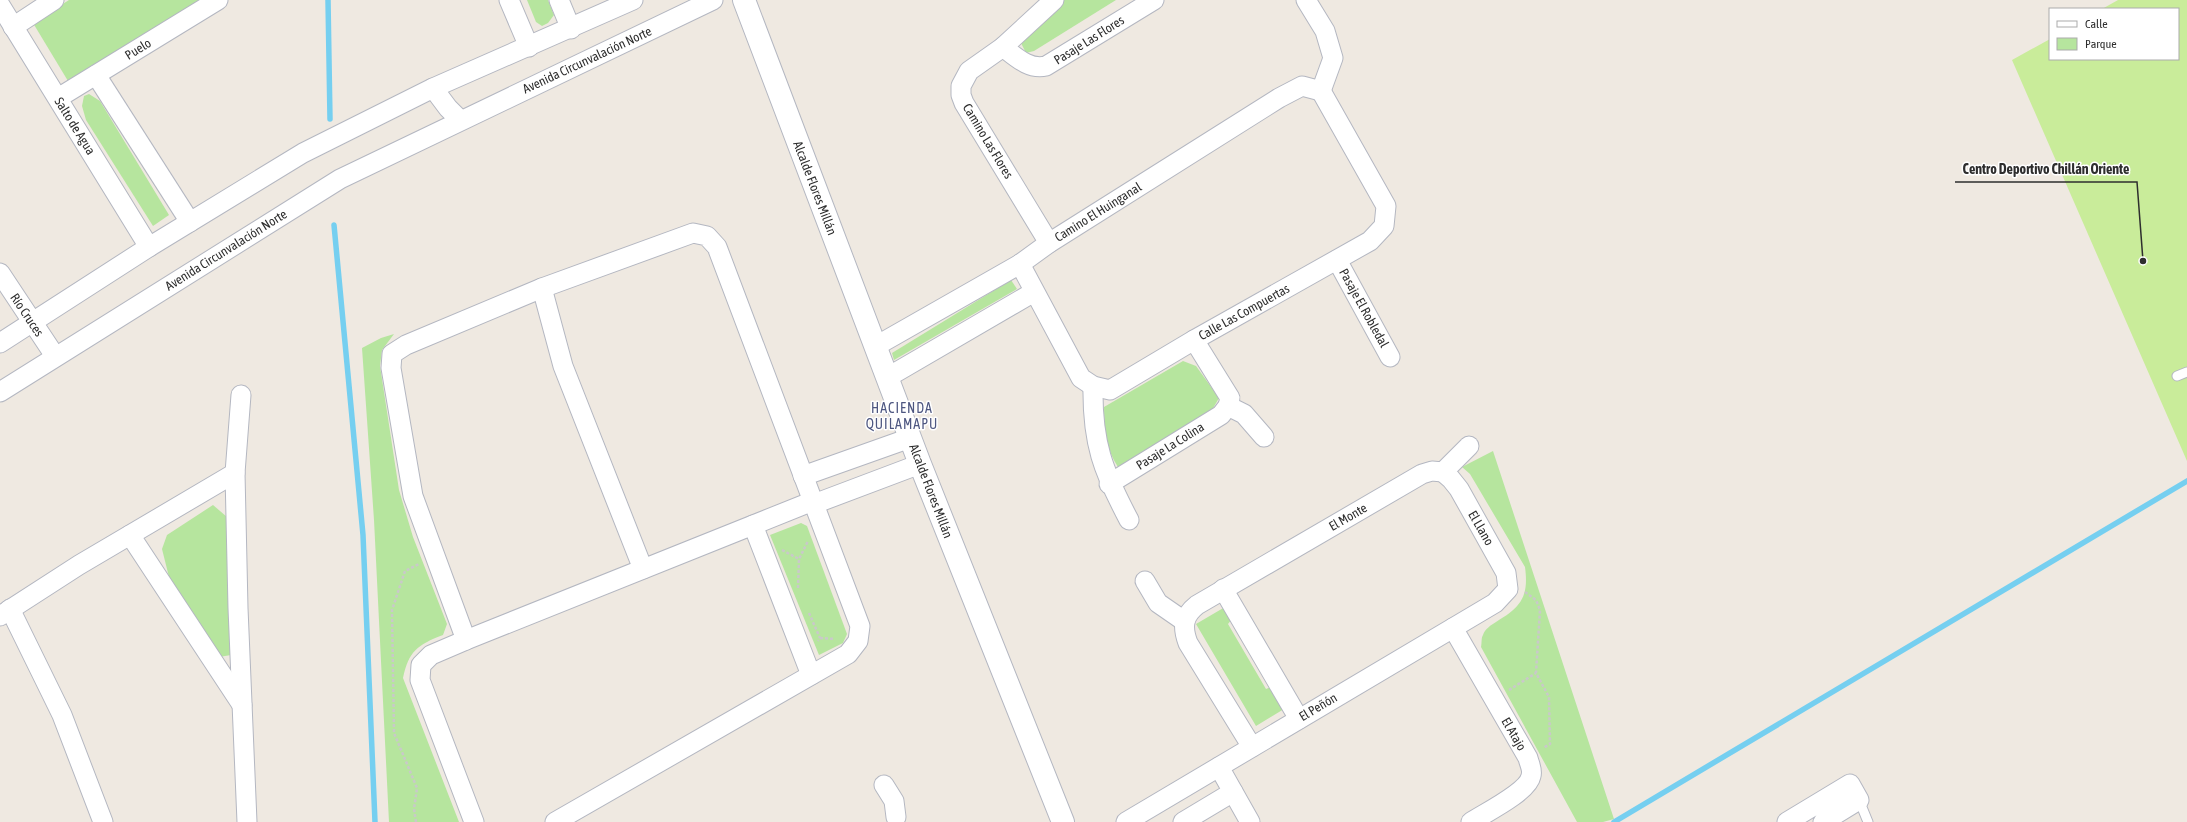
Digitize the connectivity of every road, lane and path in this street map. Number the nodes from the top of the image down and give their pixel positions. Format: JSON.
{"nodes":[{"id":1,"x":54,"y":0,"type":"edge"},
{"id":2,"x":218,"y":0,"type":"edge"},
{"id":3,"x":509,"y":0,"type":"edge"},
{"id":4,"x":559,"y":0,"type":"edge"},
{"id":5,"x":634,"y":0,"type":"edge"},
{"id":6,"x":713,"y":0,"type":"edge"},
{"id":7,"x":744,"y":0,"type":"edge"},
{"id":8,"x":1054,"y":0,"type":"edge"},
{"id":9,"x":1154,"y":0,"type":"edge"},
{"id":10,"x":1306,"y":0,"type":"edge"},
{"id":11,"x":0,"y":5,"type":"edge"},
{"id":12,"x":13,"y":27,"type":"junction"},
{"id":13,"x":571,"y":29,"type":"junction"},
{"id":14,"x":529,"y":47,"type":"junction"},
{"id":15,"x":1003,"y":48,"type":"junction"},
{"id":16,"x":96,"y":75,"type":"junction"},
{"id":17,"x":434,"y":88,"type":"junction"},
{"id":18,"x":1321,"y":91,"type":"junction"},
{"id":19,"x":58,"y":98,"type":"junction"},
{"id":20,"x":460,"y":120,"type":"junction"},
{"id":21,"x":190,"y":222,"type":"junction"},
{"id":22,"x":1049,"y":243,"type":"junction"},
{"id":23,"x":149,"y":247,"type":"junction"},
{"id":24,"x":1337,"y":260,"type":"junction"},
{"id":25,"x":1020,"y":264,"type":"junction"},
{"id":26,"x":0,"y":273,"type":"edge"},
{"id":27,"x":542,"y":288,"type":"junction"},
{"id":28,"x":1034,"y":292,"type":"junction"},
{"id":29,"x":31,"y":322,"type":"junction"},
{"id":30,"x":1194,"y":340,"type":"junction"},
{"id":31,"x":0,"y":343,"type":"edge"},
{"id":32,"x":876,"y":346,"type":"junction"},
{"id":33,"x":55,"y":356,"type":"junction"},
{"id":34,"x":1390,"y":357,"type":"dead end"},
{"id":35,"x":2187,"y":372,"type":"edge"},
{"id":36,"x":2177,"y":376,"type":"dead end"},
{"id":37,"x":888,"y":377,"type":"junction"},
{"id":38,"x":1094,"y":386,"type":"junction"},
{"id":39,"x":0,"y":392,"type":"edge"},
{"id":40,"x":242,"y":395,"type":"dead end"},
{"id":41,"x":1228,"y":406,"type":"junction"},
{"id":42,"x":1264,"y":437,"type":"dead end"},
{"id":43,"x":910,"y":438,"type":"junction"},
{"id":44,"x":1469,"y":446,"type":"dead end"},
{"id":45,"x":920,"y":464,"type":"junction"},
{"id":46,"x":1443,"y":472,"type":"junction"},
{"id":47,"x":235,"y":473,"type":"junction"},
{"id":48,"x":803,"y":476,"type":"junction"},
{"id":49,"x":1109,"y":484,"type":"junction"},
{"id":50,"x":815,"y":508,"type":"junction"},
{"id":51,"x":1129,"y":520,"type":"dead end"},
{"id":52,"x":753,"y":525,"type":"junction"},
{"id":53,"x":130,"y":535,"type":"junction"},
{"id":54,"x":643,"y":569,"type":"junction"},
{"id":55,"x":1145,"y":582,"type":"dead end"},
{"id":56,"x":1508,"y":585,"type":"junction"},
{"id":57,"x":1223,"y":589,"type":"junction"},
{"id":58,"x":798,"y":590,"type":"dead end"},
{"id":59,"x":807,"y":610,"type":"dead end"},
{"id":60,"x":5,"y":613,"type":"edge"},
{"id":61,"x":1184,"y":621,"type":"junction"},
{"id":62,"x":1453,"y":628,"type":"junction"},
{"id":63,"x":466,"y":640,"type":"junction"},
{"id":64,"x":809,"y":668,"type":"junction"},
{"id":65,"x":1536,"y":674,"type":"junction"},
{"id":66,"x":1494,"y":698,"type":"junction"},
{"id":67,"x":242,"y":705,"type":"junction"},
{"id":68,"x":1299,"y":719,"type":"junction"},
{"id":69,"x":1252,"y":747,"type":"junction"},
{"id":70,"x":1528,"y":758,"type":"junction"},
{"id":71,"x":1219,"y":767,"type":"junction"},
{"id":72,"x":884,"y":785,"type":"dead end"},
{"id":73,"x":1232,"y":792,"type":"junction"},
{"id":74,"x":1859,"y":800,"type":"junction"},
{"id":75,"x":894,"y":820,"type":"edge"},
{"id":76,"x":242,"y":821,"type":"edge"},
{"id":77,"x":103,"y":822,"type":"edge"},
{"id":78,"x":474,"y":822,"type":"edge"},
{"id":79,"x":555,"y":822,"type":"edge"},
{"id":80,"x":1063,"y":822,"type":"edge"},
{"id":81,"x":1126,"y":822,"type":"edge"},
{"id":82,"x":1183,"y":822,"type":"edge"},
{"id":83,"x":1250,"y":822,"type":"edge"},
{"id":84,"x":1471,"y":822,"type":"edge"},
{"id":85,"x":1787,"y":822,"type":"edge"},
{"id":86,"x":1823,"y":822,"type":"edge"},
{"id":87,"x":1868,"y":822,"type":"edge"}],
"edges":[{"from":1,"to":12,"type":"street"},
{"from":2,"to":16,"type":"street","name":"Puelo"},
{"from":3,"to":14,"type":"street"},
{"from":4,"to":13,"type":"street"},
{"from":5,"to":13,"type":"street"},
{"from":6,"to":20,"type":"street","name":"Avenida Circunvalación Norte"},
{"from":7,"to":32,"type":"street","name":"Alcalde Flores Millán"},
{"from":8,"to":15,"type":"street","name":"Camino Las Flores"},
{"from":9,"to":15,"type":"street","name":"Pasaje Las Flores"},
{"from":10,"to":18,"type":"street"},
{"from":11,"to":12,"type":"street","name":"Salto de Agua"},
{"from":12,"to":19,"type":"street","name":"Salto de Agua"},
{"from":13,"to":14,"type":"street"},
{"from":14,"to":17,"type":"street"},
{"from":15,"to":22,"type":"street","name":"Camino Las Flores"},
{"from":16,"to":19,"type":"street","name":"Puelo"},
{"from":16,"to":21,"type":"street"},
{"from":17,"to":20,"type":"street"},
{"from":17,"to":21,"type":"street"},
{"from":18,"to":22,"type":"street","name":"Camino El Huinganal"},
{"from":18,"to":24,"type":"street","name":"Calle Las Compuertas"},
{"from":19,"to":23,"type":"street","name":"Salto de Agua"},
{"from":20,"to":33,"type":"street","name":"Avenida Circunvalación Norte"},
{"from":21,"to":23,"type":"street"},
{"from":22,"to":25,"type":"street","name":"Camino El Huinganal"},
{"from":23,"to":29,"type":"street"},
{"from":24,"to":30,"type":"street","name":"Calle Las Compuertas"},
{"from":24,"to":34,"type":"street","name":"Pasaje El Robledal"},
{"from":25,"to":28,"type":"street"},
{"from":25,"to":32,"type":"street","name":"Camino El Huinganal"},
{"from":26,"to":29,"type":"street","name":"Río Cruces"},
{"from":27,"to":48,"type":"street"},
{"from":27,"to":54,"type":"street"},
{"from":27,"to":63,"type":"street"},
{"from":28,"to":37,"type":"street"},
{"from":28,"to":38,"type":"street"},
{"from":29,"to":31,"type":"street"},
{"from":29,"to":33,"type":"street","name":"Río Cruces"},
{"from":30,"to":38,"type":"street","name":"Calle Las Compuertas"},
{"from":30,"to":41,"type":"street"},
{"from":32,"to":37,"type":"street","name":"Alcalde Flores Millán"},
{"from":33,"to":39,"type":"street","name":"Avenida Circunvalación Norte"},
{"from":35,"to":36,"type":"lane"},
{"from":37,"to":43,"type":"street","name":"Alcalde Flores Millán"},
{"from":38,"to":49,"type":"street"},
{"from":40,"to":47,"type":"street"},
{"from":41,"to":42,"type":"street"},
{"from":41,"to":49,"type":"street","name":"Pasaje La Colina"},
{"from":43,"to":45,"type":"street","name":"Alcalde Flores Millán"},
{"from":43,"to":48,"type":"street"},
{"from":44,"to":46,"type":"street"},
{"from":45,"to":50,"type":"street"},
{"from":45,"to":80,"type":"street","name":"Alcalde Flores Millán"},
{"from":46,"to":56,"type":"street","name":"El Llano"},
{"from":46,"to":57,"type":"street","name":"El Monte"},
{"from":47,"to":53,"type":"street"},
{"from":47,"to":67,"type":"street"},
{"from":48,"to":50,"type":"street"},
{"from":49,"to":51,"type":"street"},
{"from":50,"to":52,"type":"street"},
{"from":50,"to":58,"type":"path"},
{"from":50,"to":64,"type":"street"},
{"from":52,"to":54,"type":"street"},
{"from":52,"to":64,"type":"street"},
{"from":53,"to":60,"type":"street"},
{"from":53,"to":67,"type":"street"},
{"from":54,"to":63,"type":"street"},
{"from":55,"to":61,"type":"street"},
{"from":56,"to":62,"type":"street","name":"El Peñón"},
{"from":56,"to":65,"type":"path"},
{"from":57,"to":61,"type":"street","name":"El Monte"},
{"from":57,"to":68,"type":"street"},
{"from":59,"to":64,"type":"path"},
{"from":60,"to":77,"type":"street"},
{"from":61,"to":69,"type":"street"},
{"from":62,"to":66,"type":"street","name":"El Atajo"},
{"from":62,"to":68,"type":"street","name":"El Peñón"},
{"from":63,"to":78,"type":"street"},
{"from":64,"to":79,"type":"street"},
{"from":65,"to":66,"type":"path"},
{"from":65,"to":70,"type":"path"},
{"from":66,"to":70,"type":"street","name":"El Atajo"},
{"from":67,"to":76,"type":"street"},
{"from":68,"to":69,"type":"street","name":"El Peñón"},
{"from":69,"to":71,"type":"street","name":"El Peñón"},
{"from":70,"to":84,"type":"street","name":"El Atajo"},
{"from":71,"to":73,"type":"street"},
{"from":71,"to":81,"type":"street","name":"El Peñón"},
{"from":72,"to":75,"type":"street"},
{"from":73,"to":82,"type":"street"},
{"from":73,"to":83,"type":"street"},
{"from":74,"to":85,"type":"street"},
{"from":74,"to":86,"type":"street"},
{"from":74,"to":87,"type":"lane"}]}
